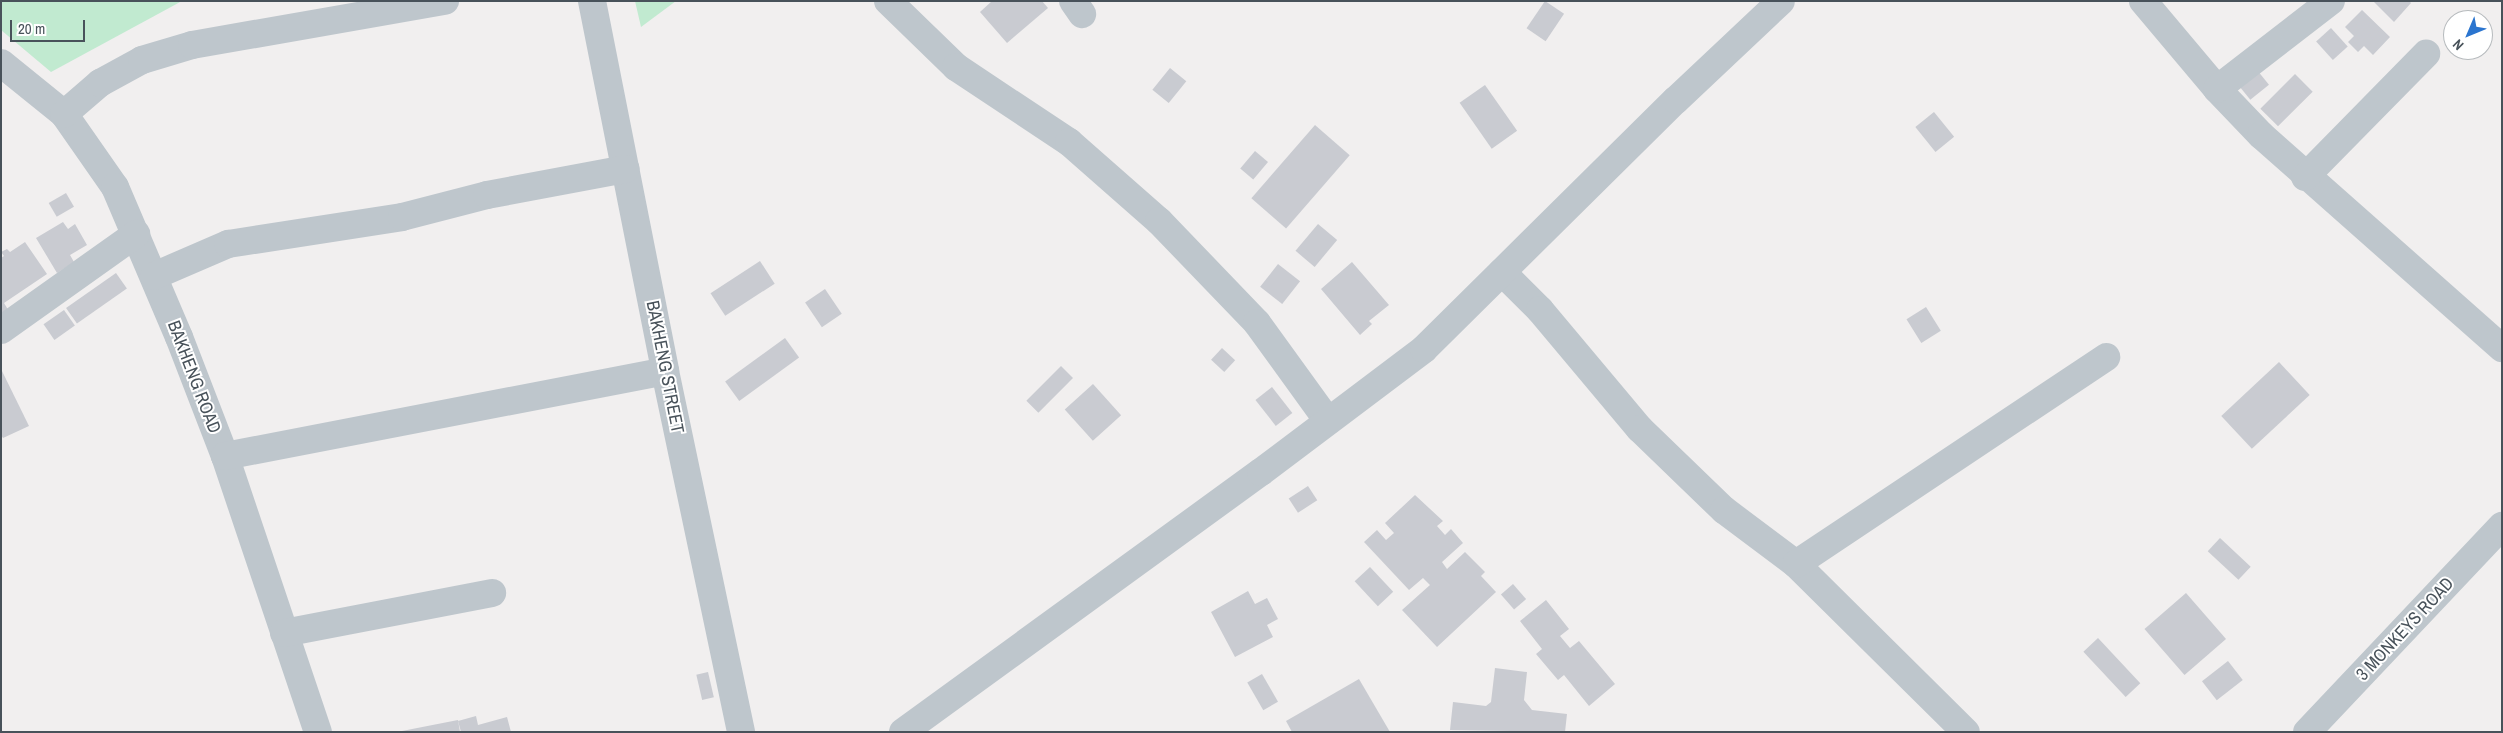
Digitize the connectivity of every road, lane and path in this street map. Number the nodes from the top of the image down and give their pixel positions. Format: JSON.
{"nodes":[{"id":1,"x":445,"y":1,"type":"edge"},
{"id":2,"x":592,"y":1,"type":"edge"},
{"id":3,"x":888,"y":1,"type":"edge"},
{"id":4,"x":1781,"y":1,"type":"edge"},
{"id":5,"x":2143,"y":1,"type":"edge"},
{"id":6,"x":2331,"y":1,"type":"edge"},
{"id":7,"x":2426,"y":54,"type":"dead end"},
{"id":8,"x":1,"y":63,"type":"edge"},
{"id":9,"x":2217,"y":89,"type":"junction"},
{"id":10,"x":64,"y":114,"type":"junction"},
{"id":11,"x":626,"y":169,"type":"junction"},
{"id":12,"x":2305,"y":177,"type":"junction"},
{"id":13,"x":136,"y":234,"type":"junction"},
{"id":14,"x":1502,"y":272,"type":"junction"},
{"id":15,"x":154,"y":276,"type":"junction"},
{"id":16,"x":1,"y":330,"type":"edge"},
{"id":17,"x":2502,"y":348,"type":"edge"},
{"id":18,"x":2106,"y":357,"type":"dead end"},
{"id":19,"x":665,"y":371,"type":"junction"},
{"id":20,"x":1328,"y":421,"type":"junction"},
{"id":21,"x":225,"y":456,"type":"junction"},
{"id":22,"x":2502,"y":526,"type":"edge"},
{"id":23,"x":1796,"y":564,"type":"junction"},
{"id":24,"x":492,"y":593,"type":"dead end"},
{"id":25,"x":284,"y":633,"type":"junction"},
{"id":26,"x":318,"y":732,"type":"edge"},
{"id":27,"x":741,"y":732,"type":"edge"},
{"id":28,"x":903,"y":732,"type":"edge"},
{"id":29,"x":1966,"y":732,"type":"edge"},
{"id":30,"x":2307,"y":732,"type":"edge"}],
"edges":[{"from":1,"to":10,"type":"street"},
{"from":2,"to":11,"type":"street","name":"BAKHENG STREET"},
{"from":3,"to":20,"type":"street"},
{"from":4,"to":14,"type":"street"},
{"from":5,"to":9,"type":"street"},
{"from":6,"to":9,"type":"street"},
{"from":7,"to":12,"type":"street"},
{"from":8,"to":10,"type":"street","name":"BAKHENG ROAD"},
{"from":9,"to":12,"type":"street"},
{"from":10,"to":13,"type":"street","name":"BAKHENG ROAD"},
{"from":11,"to":15,"type":"street"},
{"from":11,"to":19,"type":"street","name":"BAKHENG STREET"},
{"from":12,"to":17,"type":"street"},
{"from":13,"to":15,"type":"street","name":"BAKHENG ROAD"},
{"from":13,"to":16,"type":"street"},
{"from":14,"to":20,"type":"street"},
{"from":14,"to":23,"type":"street"},
{"from":15,"to":21,"type":"street","name":"BAKHENG ROAD"},
{"from":18,"to":23,"type":"street"},
{"from":19,"to":21,"type":"street"},
{"from":19,"to":27,"type":"street","name":"BAKHENG STREET"},
{"from":20,"to":28,"type":"street"},
{"from":21,"to":25,"type":"street","name":"BAKHENG ROAD"},
{"from":22,"to":30,"type":"street","name":"3 MONKEYS ROAD"},
{"from":23,"to":29,"type":"street"},
{"from":24,"to":25,"type":"street"},
{"from":25,"to":26,"type":"street","name":"BAKHENG ROAD"}]}
